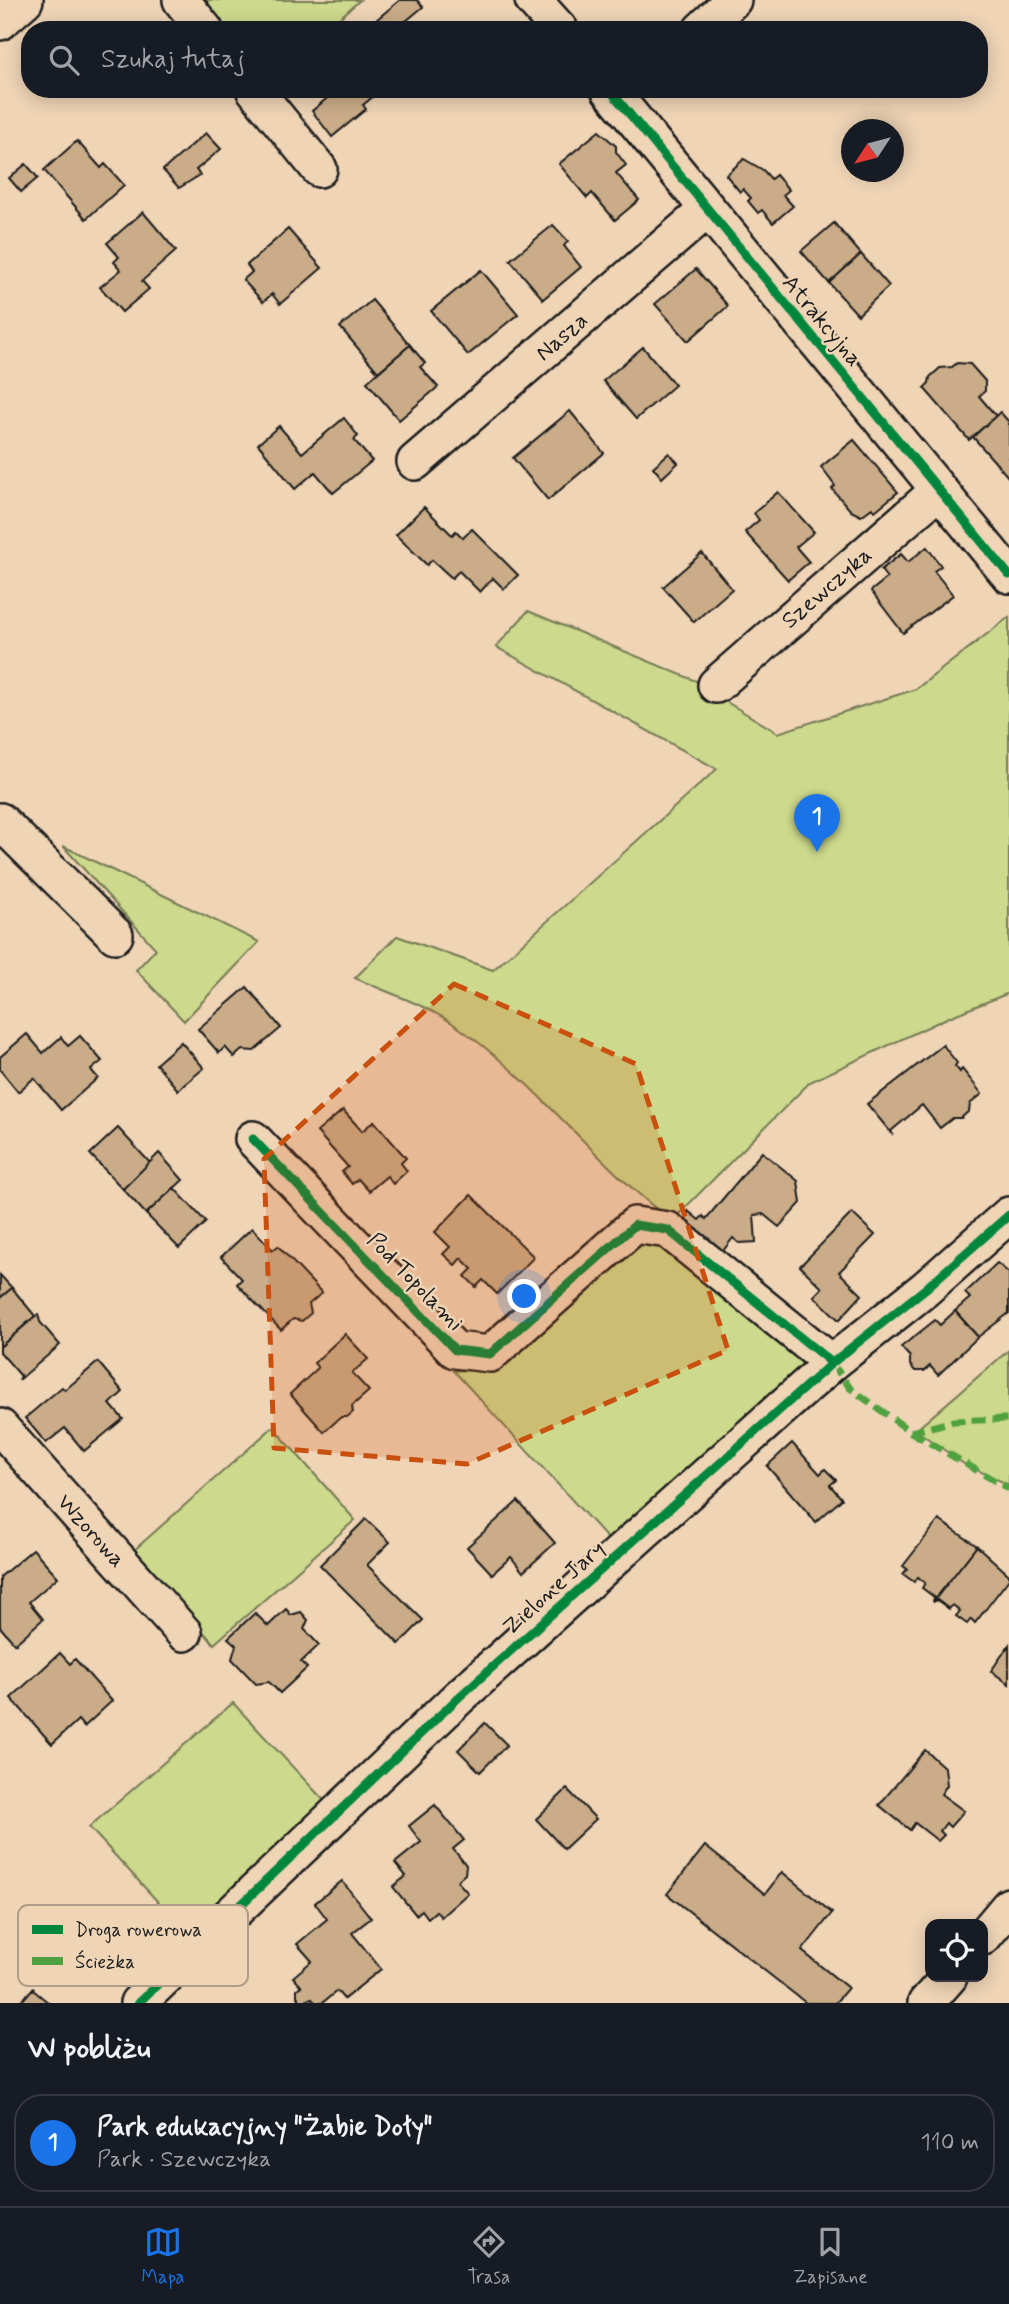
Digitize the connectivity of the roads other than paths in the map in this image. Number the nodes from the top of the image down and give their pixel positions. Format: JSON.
{"nodes":[{"id":1,"x":25,"y":0,"type":"edge"},
{"id":2,"x":181,"y":0,"type":"edge"},
{"id":3,"x":533,"y":0,"type":"edge"},
{"id":4,"x":733,"y":0,"type":"edge"},
{"id":5,"x":198,"y":21,"type":"edge"},
{"id":6,"x":552,"y":21,"type":"edge"},
{"id":7,"x":711,"y":21,"type":"edge"},
{"id":8,"x":0,"y":22,"type":"edge"},
{"id":9,"x":261,"y":98,"type":"edge"},
{"id":10,"x":624,"y":98,"type":"edge"},
{"id":11,"x":320,"y":169,"type":"dead end"},
{"id":12,"x":707,"y":210,"type":"junction"},
{"id":13,"x":415,"y":463,"type":"dead end"},
{"id":14,"x":938,"y":491,"type":"junction"},
{"id":15,"x":1009,"y":575,"type":"edge"},
{"id":16,"x":716,"y":685,"type":"dead end"},
{"id":17,"x":0,"y":821,"type":"edge"},
{"id":18,"x":115,"y":935,"type":"dead end"},
{"id":19,"x":253,"y":1139,"type":"dead end"},
{"id":20,"x":1009,"y":1215,"type":"edge"},
{"id":21,"x":832,"y":1363,"type":"junction"},
{"id":22,"x":0,"y":1427,"type":"edge"},
{"id":23,"x":184,"y":1633,"type":"dead end"},
{"id":24,"x":241,"y":1905,"type":"edge"},
{"id":25,"x":1009,"y":1906,"type":"edge"},
{"id":26,"x":988,"y":1931,"type":"edge"},
{"id":27,"x":945,"y":1982,"type":"edge"},
{"id":28,"x":156,"y":1986,"type":"edge"},
{"id":29,"x":138,"y":2003,"type":"edge"},
{"id":30,"x":926,"y":2003,"type":"edge"}],
"edges":[{"from":1,"to":8,"type":"street"},
{"from":2,"to":5,"type":"street"},
{"from":3,"to":6,"type":"street"},
{"from":4,"to":7,"type":"street"},
{"from":9,"to":11,"type":"street"},
{"from":10,"to":12,"type":"street","name":"Atrakcyjna"},
{"from":12,"to":13,"type":"street","name":"Nasza"},
{"from":12,"to":14,"type":"street","name":"Atrakcyjna"},
{"from":14,"to":15,"type":"street","name":"Atrakcyjna"},
{"from":14,"to":16,"type":"street","name":"Szewczyka"},
{"from":17,"to":18,"type":"street"},
{"from":19,"to":21,"type":"street","name":"Pod Topolami"},
{"from":20,"to":21,"type":"street","name":"Zielone Jary"},
{"from":21,"to":24,"type":"street","name":"Zielone Jary"},
{"from":22,"to":23,"type":"street","name":"Wzorowa"},
{"from":25,"to":26,"type":"street"},
{"from":27,"to":30,"type":"street"},
{"from":28,"to":29,"type":"street","name":"Zielone Jary"}]}
